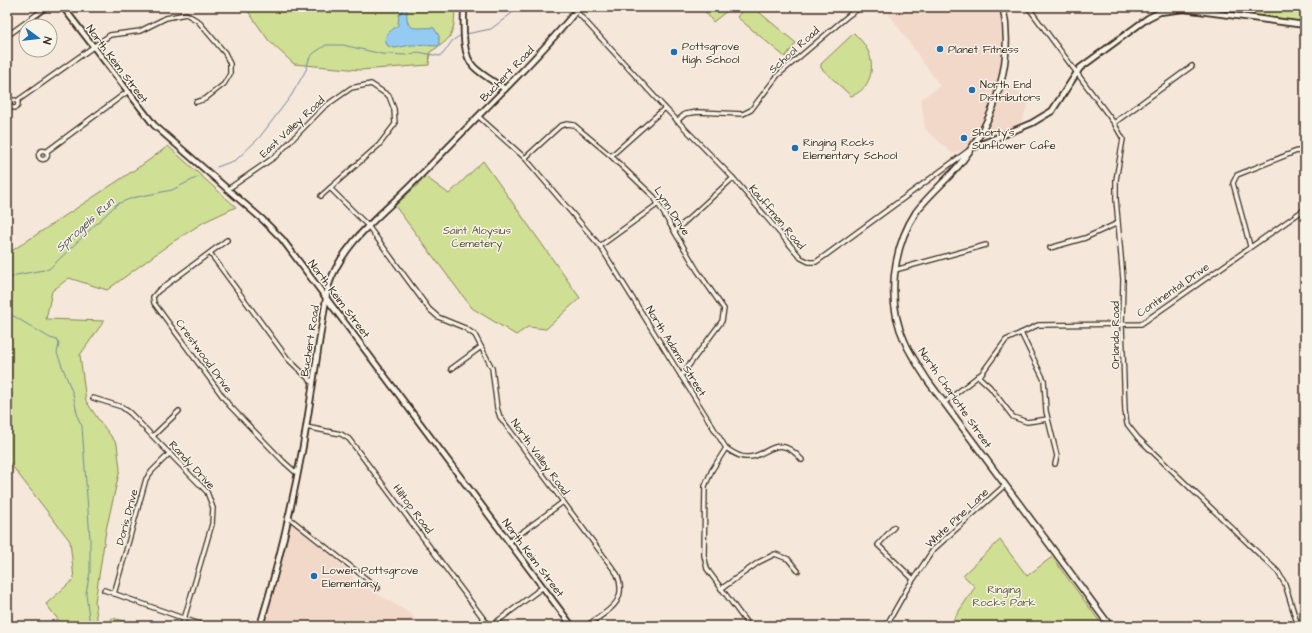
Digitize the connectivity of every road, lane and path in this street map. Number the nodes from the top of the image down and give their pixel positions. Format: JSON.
{"nodes":[{"id":1,"x":47,"y":7,"type":"edge"},
{"id":2,"x":63,"y":7,"type":"edge"},
{"id":3,"x":464,"y":7,"type":"edge"},
{"id":4,"x":861,"y":7,"type":"edge"},
{"id":5,"x":1003,"y":7,"type":"edge"},
{"id":6,"x":1028,"y":7,"type":"edge"},
{"id":7,"x":574,"y":9,"type":"edge"},
{"id":8,"x":1305,"y":24,"type":"edge"},
{"id":9,"x":7,"y":36,"type":"edge"},
{"id":10,"x":93,"y":46,"type":"junction"},
{"id":11,"x":1192,"y":66,"type":"dead end"},
{"id":12,"x":1077,"y":72,"type":"junction"},
{"id":13,"x":505,"y":89,"type":"junction"},
{"id":14,"x":127,"y":92,"type":"junction"},
{"id":15,"x":17,"y":101,"type":"dead end"},
{"id":16,"x":196,"y":102,"type":"dead end"},
{"id":17,"x":665,"y":108,"type":"junction"},
{"id":18,"x":478,"y":117,"type":"junction"},
{"id":19,"x":677,"y":121,"type":"junction"},
{"id":20,"x":1114,"y":123,"type":"junction"},
{"id":21,"x":972,"y":148,"type":"junction"},
{"id":22,"x":46,"y":152,"type":"dead end"},
{"id":23,"x":1305,"y":153,"type":"edge"},
{"id":24,"x":611,"y":156,"type":"junction"},
{"id":25,"x":524,"y":158,"type":"junction"},
{"id":26,"x":733,"y":178,"type":"junction"},
{"id":27,"x":330,"y":188,"type":"junction"},
{"id":28,"x":228,"y":190,"type":"junction"},
{"id":29,"x":321,"y":196,"type":"dead end"},
{"id":30,"x":658,"y":204,"type":"junction"},
{"id":31,"x":1305,"y":209,"type":"edge"},
{"id":32,"x":1118,"y":223,"type":"junction"},
{"id":33,"x":368,"y":226,"type":"junction"},
{"id":34,"x":675,"y":231,"type":"junction"},
{"id":35,"x":227,"y":240,"type":"dead end"},
{"id":36,"x":986,"y":245,"type":"dead end"},
{"id":37,"x":600,"y":246,"type":"junction"},
{"id":38,"x":1250,"y":246,"type":"junction"},
{"id":39,"x":1050,"y":248,"type":"dead end"},
{"id":40,"x":210,"y":253,"type":"junction"},
{"id":41,"x":895,"y":270,"type":"junction"},
{"id":42,"x":326,"y":297,"type":"junction"},
{"id":43,"x":1122,"y":325,"type":"junction"},
{"id":44,"x":1021,"y":333,"type":"junction"},
{"id":45,"x":481,"y":347,"type":"junction"},
{"id":46,"x":451,"y":369,"type":"dead end"},
{"id":47,"x":681,"y":376,"type":"junction"},
{"id":48,"x":978,"y":376,"type":"junction"},
{"id":49,"x":313,"y":382,"type":"junction"},
{"id":50,"x":93,"y":398,"type":"dead end"},
{"id":51,"x":944,"y":403,"type":"junction"},
{"id":52,"x":179,"y":411,"type":"dead end"},
{"id":53,"x":1048,"y":419,"type":"junction"},
{"id":54,"x":306,"y":427,"type":"junction"},
{"id":55,"x":153,"y":436,"type":"junction"},
{"id":56,"x":726,"y":448,"type":"junction"},
{"id":57,"x":170,"y":453,"type":"junction"},
{"id":58,"x":802,"y":460,"type":"dead end"},
{"id":59,"x":1055,"y":464,"type":"dead end"},
{"id":60,"x":298,"y":472,"type":"junction"},
{"id":61,"x":1004,"y":486,"type":"junction"},
{"id":62,"x":563,"y":502,"type":"junction"},
{"id":63,"x":288,"y":517,"type":"junction"},
{"id":64,"x":894,"y":527,"type":"dead end"},
{"id":65,"x":509,"y":542,"type":"junction"},
{"id":66,"x":798,"y":571,"type":"dead end"},
{"id":67,"x":913,"y":579,"type":"junction"},
{"id":68,"x":543,"y":587,"type":"junction"},
{"id":69,"x":378,"y":588,"type":"dead end"},
{"id":70,"x":721,"y":589,"type":"junction"},
{"id":71,"x":104,"y":590,"type":"dead end"},
{"id":72,"x":114,"y":594,"type":"junction"},
{"id":73,"x":185,"y":619,"type":"junction"},
{"id":74,"x":182,"y":626,"type":"edge"},
{"id":75,"x":205,"y":626,"type":"edge"},
{"id":76,"x":260,"y":626,"type":"edge"},
{"id":77,"x":490,"y":626,"type":"edge"},
{"id":78,"x":572,"y":626,"type":"edge"},
{"id":79,"x":586,"y":626,"type":"edge"},
{"id":80,"x":749,"y":626,"type":"edge"},
{"id":81,"x":886,"y":626,"type":"edge"},
{"id":82,"x":1110,"y":626,"type":"edge"},
{"id":83,"x":1298,"y":626,"type":"edge"}],
"edges":[{"from":1,"to":9,"type":"street"},
{"from":2,"to":10,"type":"street","name":"North Keim Street"},
{"from":3,"to":13,"type":"street"},
{"from":4,"to":19,"type":"street","name":"School Road"},
{"from":5,"to":21,"type":"main road","name":"North Charlotte Street"},
{"from":6,"to":12,"type":"street","name":"Orlando Road"},
{"from":7,"to":13,"type":"street","name":"Buchert Road"},
{"from":7,"to":17,"type":"street","name":"Kauffman Road"},
{"from":8,"to":12,"type":"street"},
{"from":10,"to":14,"type":"street","name":"North Keim Street"},
{"from":10,"to":15,"type":"street"},
{"from":10,"to":16,"type":"street"},
{"from":11,"to":20,"type":"street"},
{"from":12,"to":20,"type":"street","name":"Orlando Road"},
{"from":12,"to":21,"type":"street","name":"Kauffman Road"},
{"from":13,"to":18,"type":"street","name":"Buchert Road"},
{"from":14,"to":22,"type":"street"},
{"from":14,"to":28,"type":"street","name":"North Keim Street"},
{"from":17,"to":19,"type":"street","name":"Kauffman Road"},
{"from":17,"to":24,"type":"street"},
{"from":18,"to":25,"type":"street","name":"North Adams Street"},
{"from":18,"to":33,"type":"street","name":"Buchert Road"},
{"from":19,"to":26,"type":"street","name":"Kauffman Road"},
{"from":20,"to":32,"type":"street","name":"Orlando Road"},
{"from":21,"to":26,"type":"street","name":"Kauffman Road"},
{"from":21,"to":41,"type":"main road","name":"North Charlotte Street"},
{"from":23,"to":38,"type":"street"},
{"from":24,"to":25,"type":"street","name":"Lynn Drive"},
{"from":24,"to":30,"type":"street","name":"Lynn Drive"},
{"from":25,"to":37,"type":"street","name":"North Adams Street"},
{"from":26,"to":34,"type":"street"},
{"from":27,"to":28,"type":"street","name":"East Valley Road"},
{"from":27,"to":29,"type":"street"},
{"from":27,"to":33,"type":"street","name":"North Valley Road"},
{"from":28,"to":42,"type":"street","name":"North Keim Street"},
{"from":30,"to":34,"type":"street","name":"Lynn Drive"},
{"from":30,"to":37,"type":"street"},
{"from":31,"to":38,"type":"street","name":"Continental Drive"},
{"from":32,"to":39,"type":"street"},
{"from":32,"to":43,"type":"street","name":"Orlando Road"},
{"from":33,"to":42,"type":"street","name":"Buchert Road"},
{"from":33,"to":45,"type":"street","name":"North Valley Road"},
{"from":34,"to":47,"type":"street","name":"Lynn Drive"},
{"from":35,"to":40,"type":"street","name":"Crestwood Drive"},
{"from":36,"to":41,"type":"street"},
{"from":37,"to":47,"type":"street","name":"North Adams Street"},
{"from":38,"to":43,"type":"street","name":"Continental Drive"},
{"from":40,"to":49,"type":"street"},
{"from":40,"to":60,"type":"street","name":"Crestwood Drive"},
{"from":41,"to":51,"type":"main road","name":"North Charlotte Street"},
{"from":42,"to":49,"type":"street","name":"Buchert Road"},
{"from":42,"to":65,"type":"street","name":"North Keim Street"},
{"from":43,"to":44,"type":"street","name":"Continental Drive"},
{"from":43,"to":83,"type":"street","name":"Orlando Road"},
{"from":44,"to":48,"type":"street","name":"Continental Drive"},
{"from":44,"to":53,"type":"street"},
{"from":45,"to":46,"type":"street"},
{"from":45,"to":62,"type":"street","name":"North Valley Road"},
{"from":47,"to":56,"type":"street","name":"North Adams Street"},
{"from":48,"to":51,"type":"street","name":"Continental Drive"},
{"from":48,"to":53,"type":"street"},
{"from":49,"to":54,"type":"street","name":"Buchert Road"},
{"from":50,"to":55,"type":"street","name":"Randy Drive"},
{"from":51,"to":61,"type":"main road","name":"North Charlotte Street"},
{"from":52,"to":55,"type":"street"},
{"from":53,"to":59,"type":"street"},
{"from":54,"to":60,"type":"street","name":"Buchert Road"},
{"from":54,"to":77,"type":"street","name":"Hilltop Road"},
{"from":55,"to":57,"type":"street","name":"Randy Drive"},
{"from":56,"to":58,"type":"street"},
{"from":56,"to":70,"type":"street"},
{"from":57,"to":72,"type":"street","name":"Doris Drive"},
{"from":57,"to":73,"type":"street","name":"Randy Drive"},
{"from":60,"to":63,"type":"street","name":"Buchert Road"},
{"from":61,"to":67,"type":"street","name":"White Pine Lane"},
{"from":61,"to":82,"type":"main road","name":"North Charlotte Street"},
{"from":62,"to":65,"type":"street"},
{"from":62,"to":79,"type":"street","name":"North Valley Road"},
{"from":63,"to":69,"type":"street"},
{"from":63,"to":76,"type":"street","name":"Buchert Road"},
{"from":64,"to":67,"type":"street"},
{"from":65,"to":68,"type":"street","name":"North Keim Street"},
{"from":66,"to":70,"type":"street"},
{"from":67,"to":81,"type":"street","name":"White Pine Lane"},
{"from":68,"to":77,"type":"street"},
{"from":68,"to":78,"type":"street","name":"North Keim Street"},
{"from":70,"to":80,"type":"street"},
{"from":71,"to":72,"type":"street"},
{"from":72,"to":73,"type":"street"},
{"from":73,"to":74,"type":"street","name":"Randy Drive"},
{"from":73,"to":75,"type":"street"}]}
